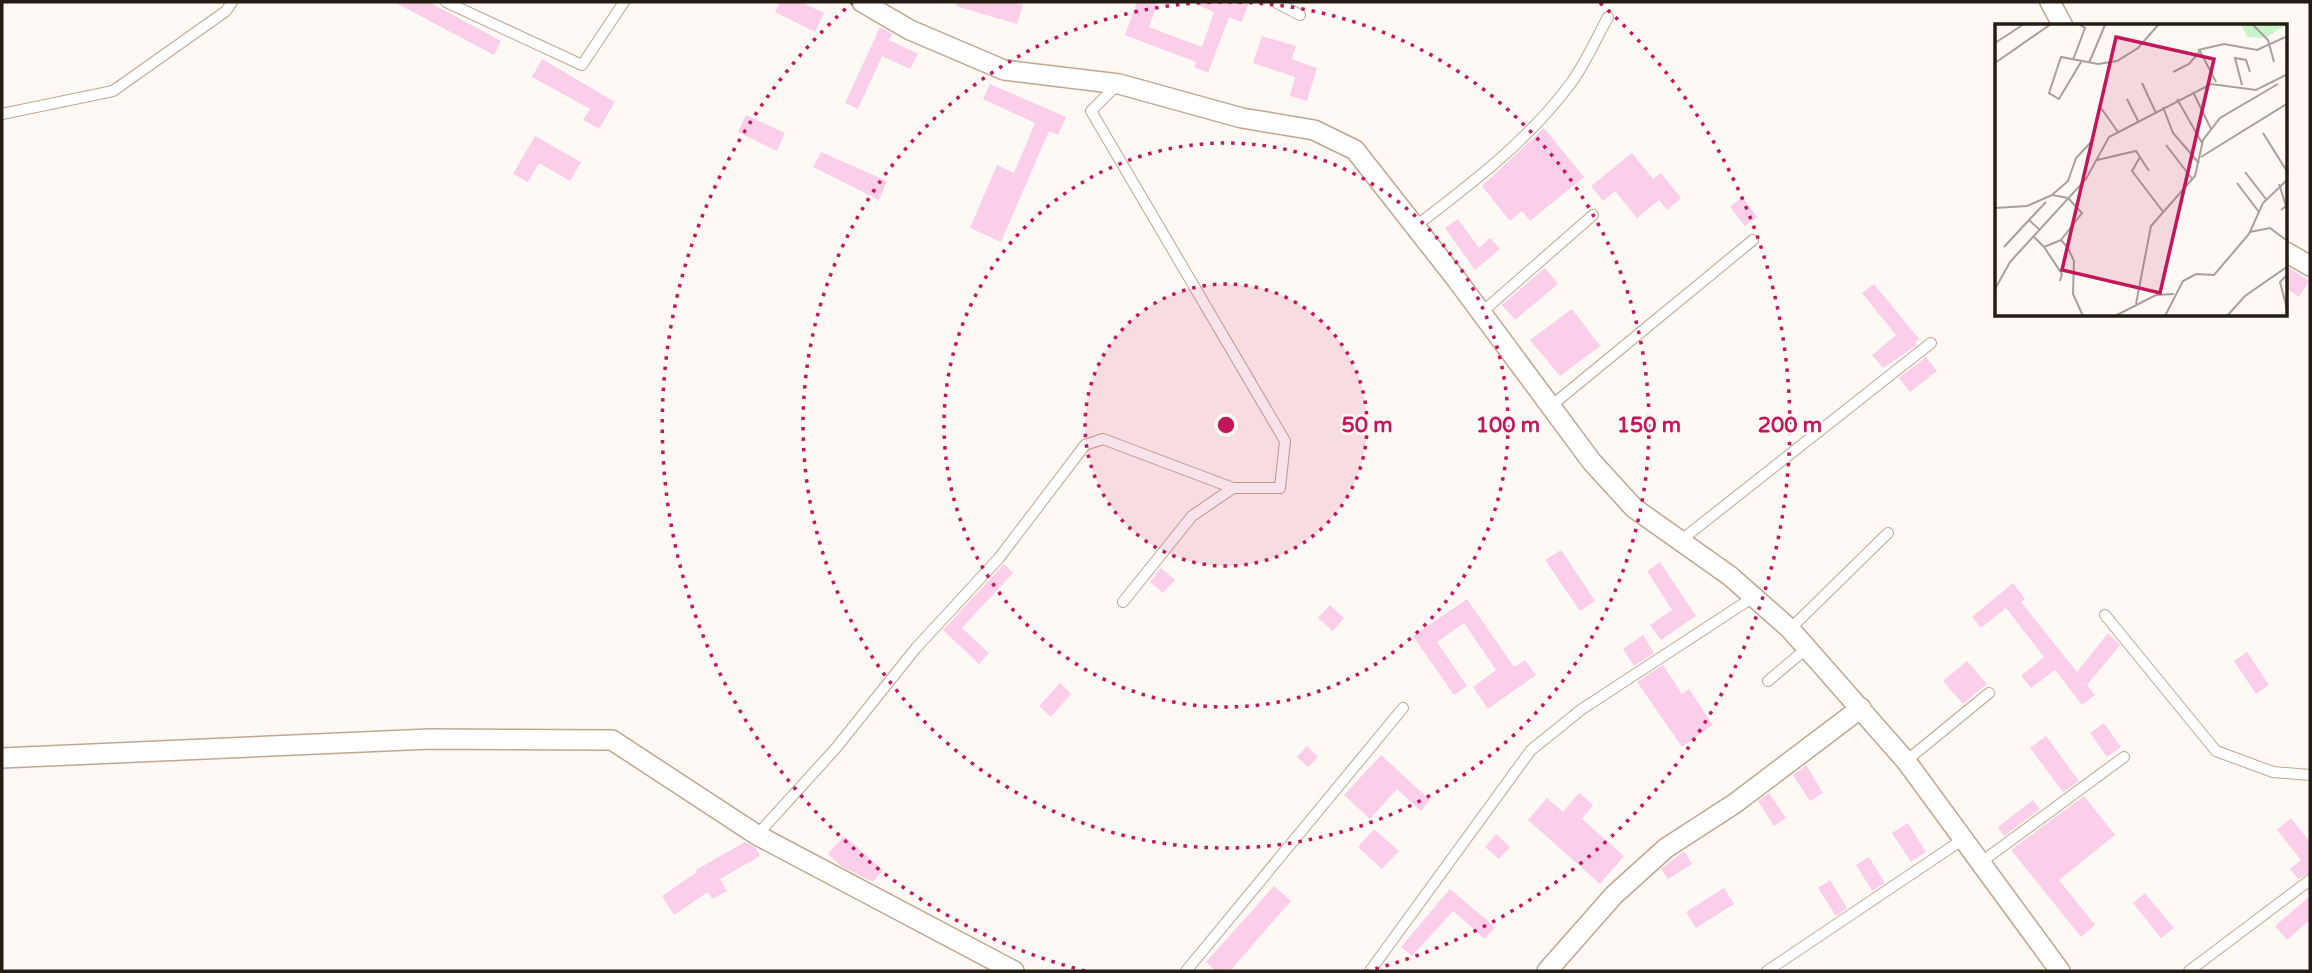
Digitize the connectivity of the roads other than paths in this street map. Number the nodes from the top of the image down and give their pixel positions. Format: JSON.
{"nodes":[{"id":1,"x":232,"y":2,"type":"edge"},
{"id":2,"x":446,"y":2,"type":"edge"},
{"id":3,"x":624,"y":2,"type":"edge"},
{"id":4,"x":862,"y":2,"type":"edge"},
{"id":5,"x":1275,"y":2,"type":"edge"},
{"id":6,"x":2050,"y":2,"type":"edge"},
{"id":7,"x":1300,"y":15,"type":"dead end"},
{"id":8,"x":1608,"y":18,"type":"dead end"},
{"id":9,"x":2062,"y":24,"type":"edge"},
{"id":10,"x":1119,"y":83,"type":"junction"},
{"id":11,"x":2,"y":114,"type":"edge"},
{"id":12,"x":1593,"y":215,"type":"dead end"},
{"id":13,"x":1416,"y":226,"type":"junction"},
{"id":14,"x":1753,"y":240,"type":"dead end"},
{"id":15,"x":2288,"y":253,"type":"edge"},
{"id":16,"x":2310,"y":267,"type":"edge"},
{"id":17,"x":1481,"y":313,"type":"junction"},
{"id":18,"x":1931,"y":343,"type":"dead end"},
{"id":19,"x":1551,"y":407,"type":"junction"},
{"id":20,"x":1233,"y":488,"type":"junction"},
{"id":21,"x":1888,"y":533,"type":"dead end"},
{"id":22,"x":1680,"y":541,"type":"junction"},
{"id":23,"x":1755,"y":596,"type":"junction"},
{"id":24,"x":1123,"y":602,"type":"dead end"},
{"id":25,"x":2105,"y":615,"type":"dead end"},
{"id":26,"x":1790,"y":629,"type":"junction"},
{"id":27,"x":1806,"y":649,"type":"junction"},
{"id":28,"x":1768,"y":681,"type":"dead end"},
{"id":29,"x":1989,"y":693,"type":"dead end"},
{"id":30,"x":1402,"y":708,"type":"dead end"},
{"id":31,"x":1861,"y":708,"type":"junction"},
{"id":32,"x":2124,"y":757,"type":"dead end"},
{"id":33,"x":2,"y":758,"type":"edge"},
{"id":34,"x":1906,"y":761,"type":"junction"},
{"id":35,"x":2310,"y":775,"type":"edge"},
{"id":36,"x":757,"y":835,"type":"junction"},
{"id":37,"x":1962,"y":840,"type":"junction"},
{"id":38,"x":1979,"y":863,"type":"junction"},
{"id":39,"x":2310,"y":880,"type":"edge"},
{"id":40,"x":1014,"y":971,"type":"edge"},
{"id":41,"x":1186,"y":971,"type":"edge"},
{"id":42,"x":1370,"y":971,"type":"edge"},
{"id":43,"x":1546,"y":971,"type":"edge"},
{"id":44,"x":1767,"y":971,"type":"edge"},
{"id":45,"x":2060,"y":971,"type":"edge"},
{"id":46,"x":2189,"y":971,"type":"edge"}],
"edges":[{"from":1,"to":11,"type":"lane"},
{"from":2,"to":3,"type":"lane"},
{"from":4,"to":10,"type":"street"},
{"from":5,"to":7,"type":"lane"},
{"from":6,"to":9,"type":"street"},
{"from":8,"to":13,"type":"lane"},
{"from":10,"to":13,"type":"street"},
{"from":10,"to":20,"type":"lane"},
{"from":12,"to":17,"type":"lane"},
{"from":13,"to":17,"type":"street"},
{"from":14,"to":19,"type":"lane"},
{"from":15,"to":16,"type":"street"},
{"from":17,"to":19,"type":"street"},
{"from":18,"to":22,"type":"lane"},
{"from":19,"to":22,"type":"street"},
{"from":20,"to":24,"type":"lane"},
{"from":20,"to":36,"type":"lane"},
{"from":21,"to":26,"type":"lane"},
{"from":22,"to":23,"type":"street"},
{"from":23,"to":26,"type":"street"},
{"from":23,"to":42,"type":"lane"},
{"from":25,"to":35,"type":"lane"},
{"from":26,"to":27,"type":"street"},
{"from":27,"to":28,"type":"lane"},
{"from":27,"to":31,"type":"street"},
{"from":29,"to":34,"type":"lane"},
{"from":30,"to":41,"type":"lane"},
{"from":31,"to":34,"type":"street"},
{"from":31,"to":43,"type":"street"},
{"from":32,"to":38,"type":"lane"},
{"from":33,"to":36,"type":"street"},
{"from":34,"to":37,"type":"street"},
{"from":36,"to":40,"type":"street"},
{"from":37,"to":38,"type":"street"},
{"from":37,"to":44,"type":"lane"},
{"from":38,"to":45,"type":"street"},
{"from":39,"to":46,"type":"lane"}]}
